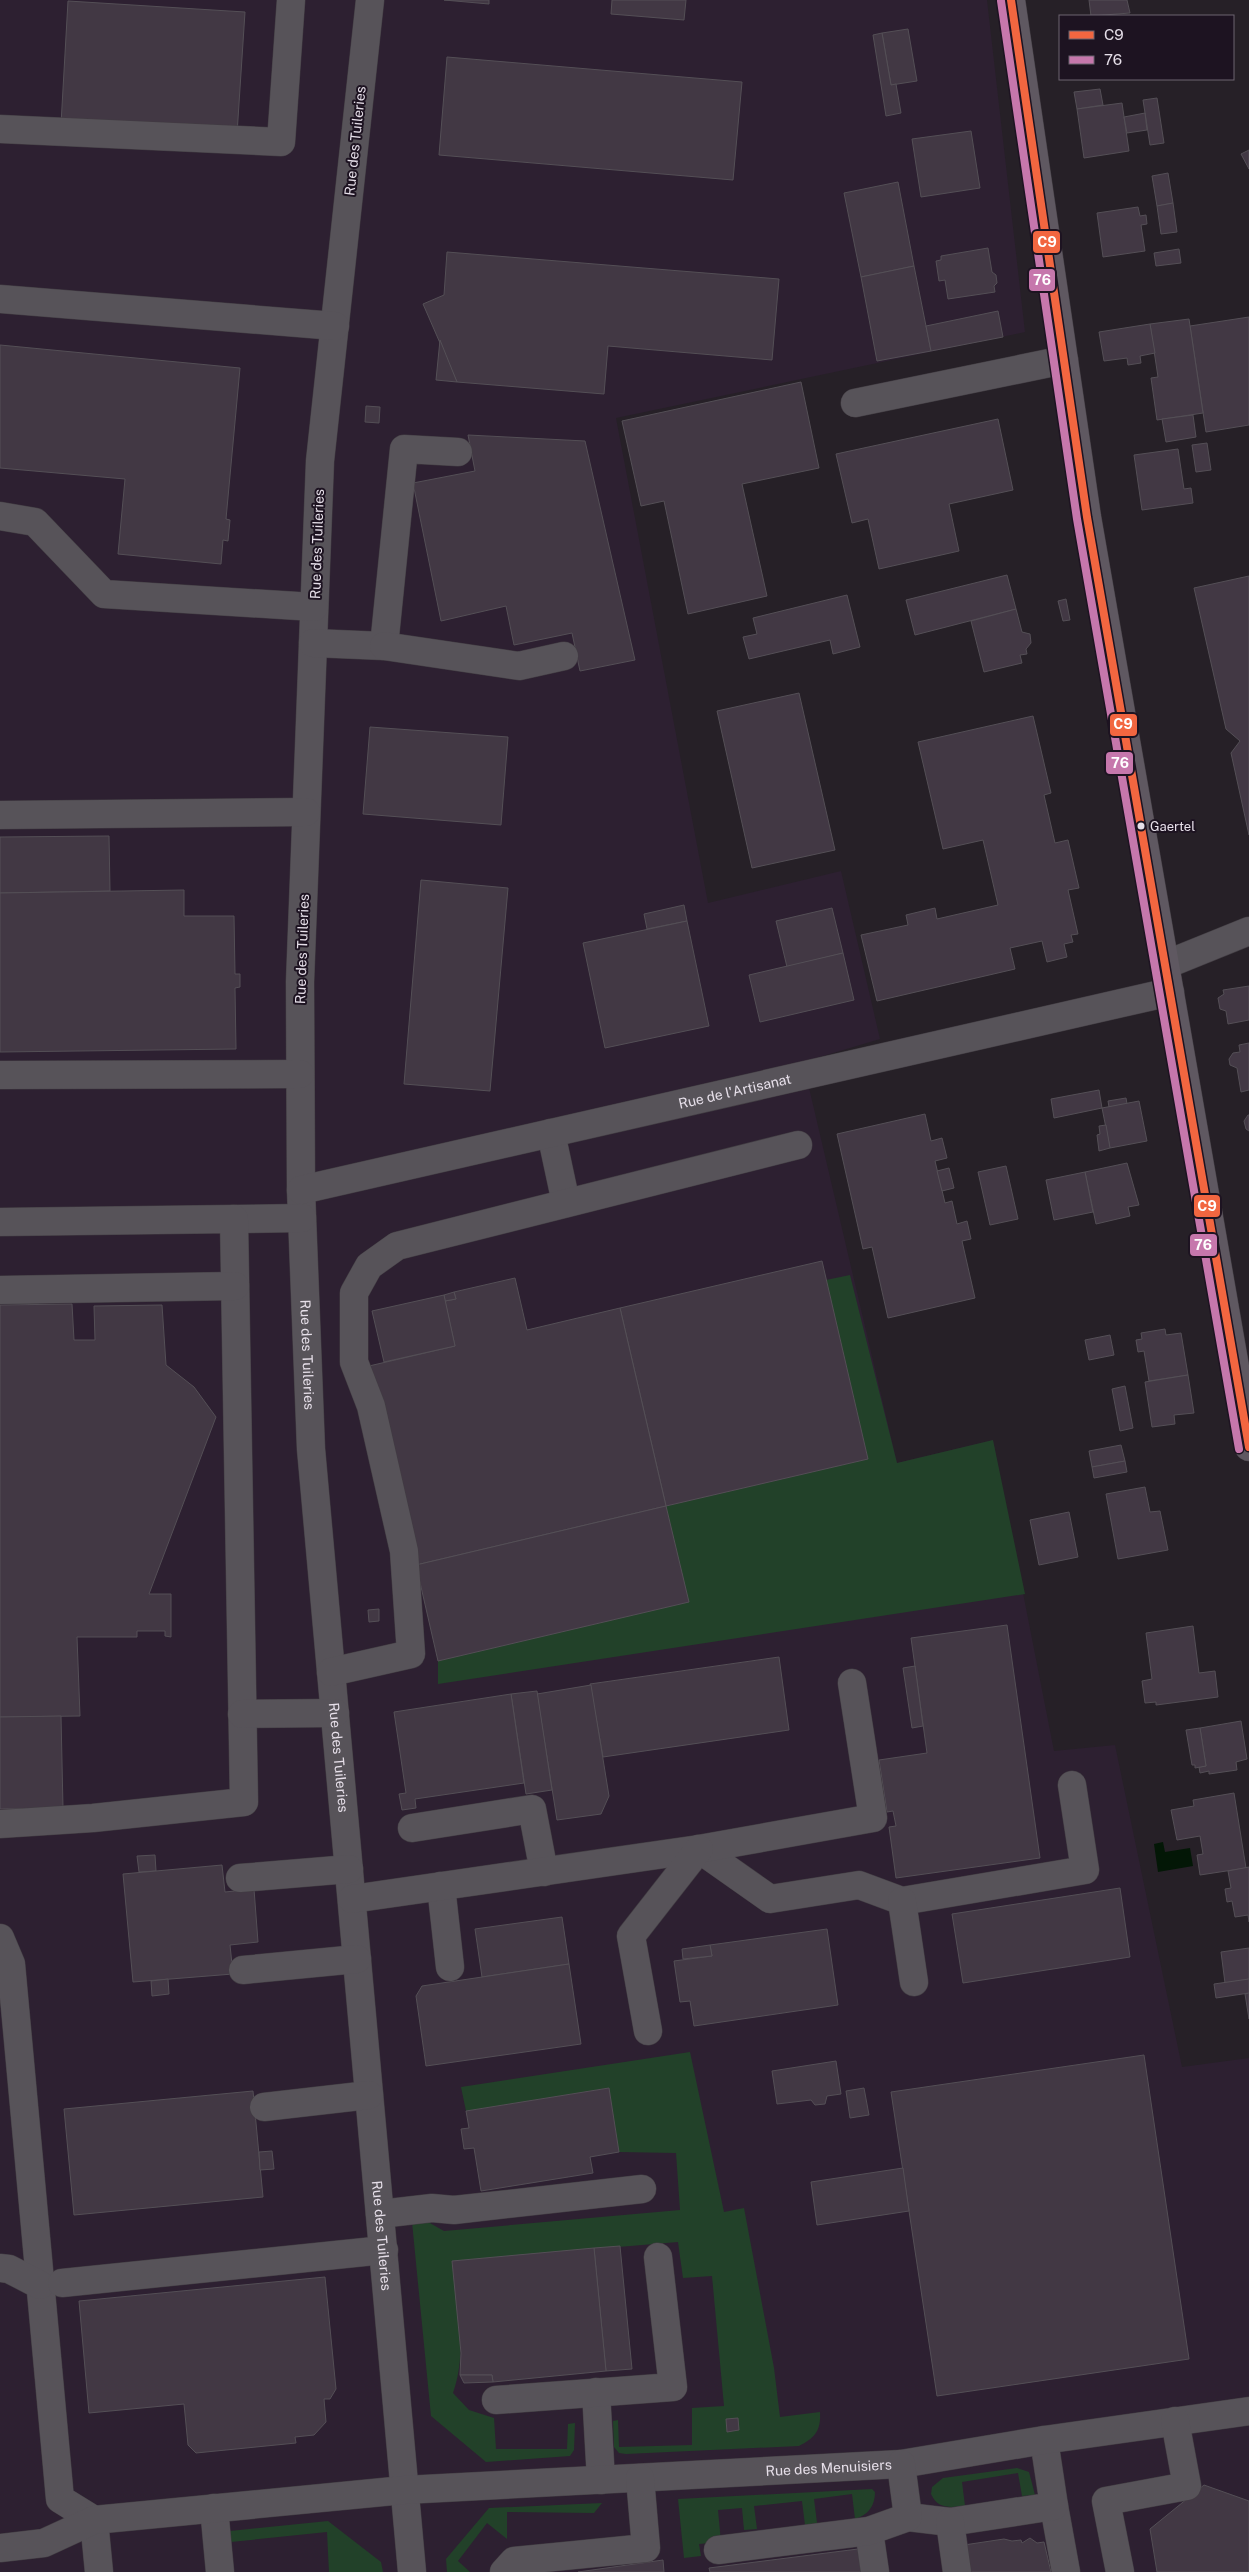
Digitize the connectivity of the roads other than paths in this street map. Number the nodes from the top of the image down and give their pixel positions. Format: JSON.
{"nodes":[{"id":1,"x":292,"y":0,"type":"edge"},
{"id":2,"x":370,"y":0,"type":"edge"},
{"id":3,"x":1011,"y":0,"type":"edge"},
{"id":4,"x":0,"y":129,"type":"edge"},
{"id":5,"x":0,"y":299,"type":"edge"},
{"id":6,"x":335,"y":326,"type":"junction"},
{"id":7,"x":1064,"y":360,"type":"junction"},
{"id":8,"x":855,"y":403,"type":"dead end"},
{"id":9,"x":458,"y":452,"type":"dead end"},
{"id":10,"x":0,"y":516,"type":"edge"},
{"id":11,"x":314,"y":606,"type":"junction"},
{"id":12,"x":313,"y":643,"type":"junction"},
{"id":13,"x":384,"y":646,"type":"junction"},
{"id":14,"x":564,"y":656,"type":"dead end"},
{"id":15,"x":306,"y":812,"type":"junction"},
{"id":16,"x":0,"y":815,"type":"edge"},
{"id":17,"x":1249,"y":930,"type":"edge"},
{"id":18,"x":1165,"y":965,"type":"junction"},
{"id":19,"x":1170,"y":992,"type":"junction"},
{"id":20,"x":300,"y":1074,"type":"junction"},
{"id":21,"x":0,"y":1075,"type":"edge"},
{"id":22,"x":551,"y":1133,"type":"junction"},
{"id":23,"x":798,"y":1144,"type":"dead end"},
{"id":24,"x":300,"y":1190,"type":"junction"},
{"id":25,"x":566,"y":1203,"type":"junction"},
{"id":26,"x":302,"y":1218,"type":"junction"},
{"id":27,"x":234,"y":1219,"type":"junction"},
{"id":28,"x":0,"y":1222,"type":"edge"},
{"id":29,"x":235,"y":1286,"type":"junction"},
{"id":30,"x":0,"y":1290,"type":"edge"},
{"id":31,"x":1249,"y":1447,"type":"edge"},
{"id":32,"x":331,"y":1672,"type":"junction"},
{"id":33,"x":852,"y":1683,"type":"dead end"},
{"id":34,"x":335,"y":1713,"type":"junction"},
{"id":35,"x":242,"y":1714,"type":"junction"},
{"id":36,"x":1072,"y":1785,"type":"dead end"},
{"id":37,"x":0,"y":1824,"type":"edge"},
{"id":38,"x":412,"y":1828,"type":"dead end"},
{"id":39,"x":699,"y":1849,"type":"junction"},
{"id":40,"x":349,"y":1869,"type":"junction"},
{"id":41,"x":544,"y":1872,"type":"junction"},
{"id":42,"x":240,"y":1878,"type":"dead end"},
{"id":43,"x":441,"y":1886,"type":"junction"},
{"id":44,"x":352,"y":1899,"type":"junction"},
{"id":45,"x":902,"y":1900,"type":"junction"},
{"id":46,"x":0,"y":1938,"type":"edge"},
{"id":47,"x":357,"y":1960,"type":"junction"},
{"id":48,"x":450,"y":1967,"type":"dead end"},
{"id":49,"x":243,"y":1970,"type":"dead end"},
{"id":50,"x":914,"y":1982,"type":"dead end"},
{"id":51,"x":648,"y":2031,"type":"dead end"},
{"id":52,"x":369,"y":2095,"type":"junction"},
{"id":53,"x":264,"y":2106,"type":"dead end"},
{"id":54,"x":642,"y":2189,"type":"dead end"},
{"id":55,"x":380,"y":2214,"type":"junction"},
{"id":56,"x":384,"y":2250,"type":"junction"},
{"id":57,"x":658,"y":2257,"type":"dead end"},
{"id":58,"x":0,"y":2268,"type":"edge"},
{"id":59,"x":51,"y":2284,"type":"junction"},
{"id":60,"x":596,"y":2392,"type":"junction"},
{"id":61,"x":496,"y":2400,"type":"dead end"},
{"id":62,"x":1249,"y":2411,"type":"edge"},
{"id":63,"x":1175,"y":2421,"type":"junction"},
{"id":64,"x":1044,"y":2440,"type":"junction"},
{"id":65,"x":901,"y":2464,"type":"junction"},
{"id":66,"x":640,"y":2478,"type":"junction"},
{"id":67,"x":600,"y":2480,"type":"junction"},
{"id":68,"x":404,"y":2490,"type":"junction"},
{"id":69,"x":1054,"y":2506,"type":"junction"},
{"id":70,"x":214,"y":2508,"type":"junction"},
{"id":71,"x":908,"y":2517,"type":"junction"},
{"id":72,"x":94,"y":2520,"type":"junction"},
{"id":73,"x":950,"y":2522,"type":"junction"},
{"id":74,"x":869,"y":2531,"type":"junction"},
{"id":75,"x":0,"y":2548,"type":"edge"},
{"id":76,"x":718,"y":2550,"type":"dead end"},
{"id":77,"x":100,"y":2572,"type":"edge"},
{"id":78,"x":220,"y":2572,"type":"edge"},
{"id":79,"x":412,"y":2572,"type":"edge"},
{"id":80,"x":504,"y":2572,"type":"edge"},
{"id":81,"x":875,"y":2572,"type":"edge"},
{"id":82,"x":957,"y":2572,"type":"edge"},
{"id":83,"x":1066,"y":2572,"type":"edge"},
{"id":84,"x":1120,"y":2572,"type":"edge"}],
"edges":[{"from":1,"to":4,"type":"street"},
{"from":2,"to":6,"type":"street","name":"Rue des Tuileries"},
{"from":3,"to":7,"type":"main road"},
{"from":5,"to":6,"type":"street"},
{"from":6,"to":11,"type":"street","name":"Rue des Tuileries"},
{"from":7,"to":8,"type":"street"},
{"from":7,"to":18,"type":"main road"},
{"from":9,"to":13,"type":"street"},
{"from":10,"to":11,"type":"street"},
{"from":11,"to":12,"type":"street","name":"Rue des Tuileries"},
{"from":12,"to":13,"type":"street"},
{"from":12,"to":15,"type":"street","name":"Rue des Tuileries"},
{"from":13,"to":14,"type":"street"},
{"from":15,"to":16,"type":"street"},
{"from":15,"to":20,"type":"street","name":"Rue des Tuileries"},
{"from":17,"to":18,"type":"street"},
{"from":18,"to":19,"type":"main road"},
{"from":19,"to":22,"type":"street","name":"Rue de l'Artisanat"},
{"from":19,"to":31,"type":"main road"},
{"from":20,"to":21,"type":"street"},
{"from":20,"to":24,"type":"street","name":"Rue des Tuileries"},
{"from":22,"to":24,"type":"street","name":"Rue de l'Artisanat"},
{"from":22,"to":25,"type":"street"},
{"from":23,"to":25,"type":"street"},
{"from":24,"to":26,"type":"street","name":"Rue des Tuileries"},
{"from":25,"to":32,"type":"street"},
{"from":26,"to":27,"type":"street"},
{"from":26,"to":32,"type":"street","name":"Rue des Tuileries"},
{"from":27,"to":28,"type":"street"},
{"from":27,"to":29,"type":"street"},
{"from":29,"to":30,"type":"street"},
{"from":29,"to":35,"type":"street"},
{"from":32,"to":34,"type":"street","name":"Rue des Tuileries"},
{"from":33,"to":39,"type":"street"},
{"from":34,"to":35,"type":"street"},
{"from":34,"to":40,"type":"street","name":"Rue des Tuileries"},
{"from":35,"to":37,"type":"street"},
{"from":36,"to":45,"type":"street"},
{"from":38,"to":41,"type":"street"},
{"from":39,"to":41,"type":"street"},
{"from":39,"to":45,"type":"street"},
{"from":39,"to":51,"type":"street"},
{"from":40,"to":42,"type":"street"},
{"from":40,"to":44,"type":"street","name":"Rue des Tuileries"},
{"from":41,"to":43,"type":"street"},
{"from":43,"to":44,"type":"street"},
{"from":43,"to":48,"type":"street"},
{"from":44,"to":47,"type":"street","name":"Rue des Tuileries"},
{"from":45,"to":50,"type":"street"},
{"from":46,"to":59,"type":"street"},
{"from":47,"to":49,"type":"street"},
{"from":47,"to":52,"type":"street","name":"Rue des Tuileries"},
{"from":52,"to":53,"type":"street"},
{"from":52,"to":55,"type":"street","name":"Rue des Tuileries"},
{"from":54,"to":55,"type":"street"},
{"from":55,"to":56,"type":"street","name":"Rue des Tuileries"},
{"from":56,"to":59,"type":"street"},
{"from":56,"to":68,"type":"street","name":"Rue des Tuileries"},
{"from":57,"to":60,"type":"street"},
{"from":58,"to":59,"type":"street"},
{"from":59,"to":72,"type":"street"},
{"from":60,"to":61,"type":"street"},
{"from":60,"to":67,"type":"street"},
{"from":62,"to":63,"type":"street","name":"Rue des Menuisiers"},
{"from":63,"to":64,"type":"street","name":"Rue des Menuisiers"},
{"from":63,"to":84,"type":"street"},
{"from":64,"to":65,"type":"street","name":"Rue des Menuisiers"},
{"from":64,"to":69,"type":"street"},
{"from":65,"to":66,"type":"street","name":"Rue des Menuisiers"},
{"from":65,"to":71,"type":"street"},
{"from":66,"to":67,"type":"street","name":"Rue des Menuisiers"},
{"from":66,"to":80,"type":"street"},
{"from":67,"to":68,"type":"street","name":"Rue des Menuisiers"},
{"from":68,"to":70,"type":"street","name":"Rue des Menuisiers"},
{"from":68,"to":79,"type":"street","name":"Rue des Tuileries"},
{"from":69,"to":73,"type":"street"},
{"from":69,"to":83,"type":"street"},
{"from":70,"to":72,"type":"street","name":"Rue des Menuisiers"},
{"from":70,"to":78,"type":"street"},
{"from":71,"to":73,"type":"street"},
{"from":71,"to":74,"type":"street"},
{"from":72,"to":75,"type":"street","name":"Rue des Menuisiers"},
{"from":72,"to":77,"type":"street"},
{"from":73,"to":82,"type":"street"},
{"from":74,"to":76,"type":"street"},
{"from":74,"to":81,"type":"street"}]}
